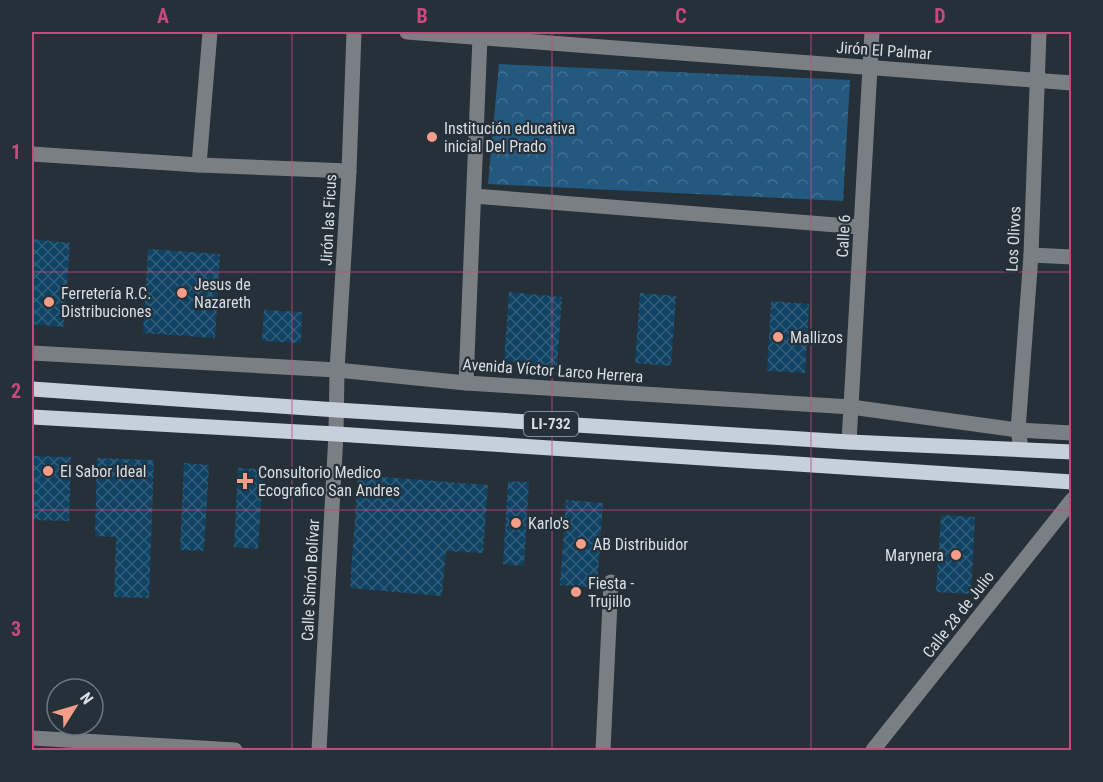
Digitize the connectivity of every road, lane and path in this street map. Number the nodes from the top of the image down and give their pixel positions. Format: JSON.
{"nodes":[{"id":1,"x":210,"y":32,"type":"edge"},
{"id":2,"x":354,"y":32,"type":"edge"},
{"id":3,"x":407,"y":32,"type":"edge"},
{"id":4,"x":872,"y":32,"type":"edge"},
{"id":5,"x":1039,"y":32,"type":"edge"},
{"id":6,"x":480,"y":37,"type":"junction"},
{"id":7,"x":870,"y":68,"type":"junction"},
{"id":8,"x":1037,"y":80,"type":"junction"},
{"id":9,"x":1071,"y":83,"type":"edge"},
{"id":10,"x":32,"y":154,"type":"edge"},
{"id":11,"x":199,"y":165,"type":"junction"},
{"id":12,"x":349,"y":171,"type":"junction"},
{"id":13,"x":474,"y":196,"type":"junction"},
{"id":14,"x":861,"y":227,"type":"junction"},
{"id":15,"x":1031,"y":255,"type":"junction"},
{"id":16,"x":1071,"y":258,"type":"edge"},
{"id":17,"x":32,"y":352,"type":"edge"},
{"id":18,"x":337,"y":370,"type":"junction"},
{"id":19,"x":466,"y":383,"type":"junction"},
{"id":20,"x":32,"y":389,"type":"edge"},
{"id":21,"x":850,"y":407,"type":"junction"},
{"id":22,"x":337,"y":411,"type":"junction"},
{"id":23,"x":32,"y":417,"type":"edge"},
{"id":24,"x":1018,"y":430,"type":"junction"},
{"id":25,"x":1071,"y":433,"type":"edge"},
{"id":26,"x":336,"y":434,"type":"junction"},
{"id":27,"x":849,"y":442,"type":"junction"},
{"id":28,"x":1021,"y":449,"type":"junction"},
{"id":29,"x":1071,"y":452,"type":"edge"},
{"id":30,"x":1071,"y":482,"type":"edge"},
{"id":31,"x":1071,"y":500,"type":"edge"},
{"id":32,"x":611,"y":582,"type":"dead end"},
{"id":33,"x":32,"y":738,"type":"edge"},
{"id":34,"x":235,"y":750,"type":"edge"},
{"id":35,"x":319,"y":750,"type":"edge"},
{"id":36,"x":603,"y":750,"type":"edge"},
{"id":37,"x":873,"y":750,"type":"edge"}],
"edges":[{"from":1,"to":11,"type":"street"},
{"from":2,"to":12,"type":"street","name":"Jirón las Ficus"},
{"from":3,"to":6,"type":"street","name":"Jirón El Palmar"},
{"from":4,"to":7,"type":"street","name":"Calle 6"},
{"from":5,"to":8,"type":"street","name":"Los Olivos"},
{"from":6,"to":7,"type":"street","name":"Jirón El Palmar"},
{"from":6,"to":13,"type":"street"},
{"from":7,"to":8,"type":"street","name":"Jirón El Palmar"},
{"from":7,"to":14,"type":"street","name":"Calle 6"},
{"from":8,"to":9,"type":"street","name":"Jirón El Palmar"},
{"from":8,"to":15,"type":"street","name":"Los Olivos"},
{"from":10,"to":11,"type":"street"},
{"from":11,"to":12,"type":"street"},
{"from":12,"to":18,"type":"street","name":"Jirón las Ficus"},
{"from":13,"to":14,"type":"street"},
{"from":13,"to":19,"type":"street"},
{"from":14,"to":21,"type":"street","name":"Calle 6"},
{"from":15,"to":16,"type":"street"},
{"from":15,"to":24,"type":"street","name":"Los Olivos"},
{"from":17,"to":18,"type":"street","name":"Avenida Víctor Larco Herrera"},
{"from":18,"to":19,"type":"street","name":"Avenida Víctor Larco Herrera"},
{"from":18,"to":22,"type":"street","name":"Jirón las Ficus"},
{"from":19,"to":21,"type":"street","name":"Avenida Víctor Larco Herrera"},
{"from":20,"to":22,"type":"main road","number":"LI-732"},
{"from":21,"to":24,"type":"street","name":"Avenida Víctor Larco Herrera"},
{"from":21,"to":27,"type":"street","name":"Calle 6"},
{"from":22,"to":26,"type":"street","name":"Calle Simón Bolívar"},
{"from":22,"to":27,"type":"main road","number":"LI-732"},
{"from":23,"to":26,"type":"main road","number":"LI-732"},
{"from":24,"to":25,"type":"street","name":"Avenida Víctor Larco Herrera"},
{"from":24,"to":28,"type":"street","name":"Los Olivos"},
{"from":26,"to":30,"type":"main road","number":"LI-732"},
{"from":26,"to":35,"type":"street","name":"Calle Simón Bolívar"},
{"from":27,"to":28,"type":"main road","number":"LI-732"},
{"from":28,"to":29,"type":"main road","number":"LI-732"},
{"from":31,"to":37,"type":"street","name":"Calle 28 de Julio"},
{"from":32,"to":36,"type":"street"},
{"from":33,"to":34,"type":"street"}]}
